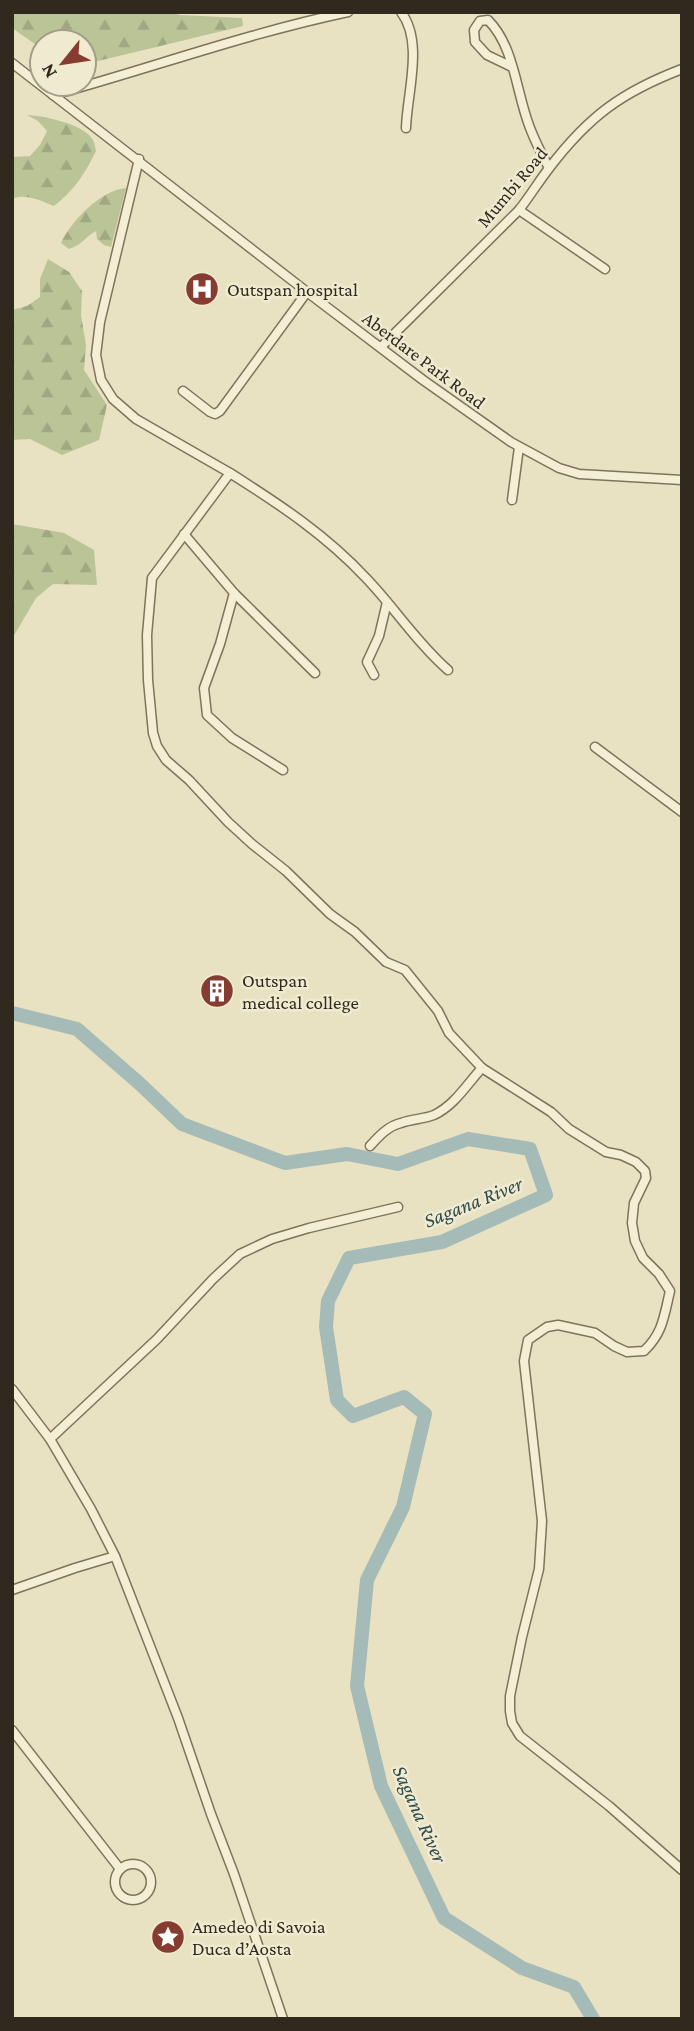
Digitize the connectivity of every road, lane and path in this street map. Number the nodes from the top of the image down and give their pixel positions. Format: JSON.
{"nodes":[{"id":1,"x":348,"y":12,"type":"edge"},
{"id":2,"x":401,"y":12,"type":"edge"},
{"id":3,"x":12,"y":63,"type":"edge"},
{"id":4,"x":512,"y":67,"type":"junction"},
{"id":5,"x":682,"y":69,"type":"edge"},
{"id":6,"x":28,"y":75,"type":"edge"},
{"id":7,"x":98,"y":83,"type":"edge"},
{"id":8,"x":57,"y":98,"type":"edge"},
{"id":9,"x":406,"y":128,"type":"dead end"},
{"id":10,"x":139,"y":159,"type":"junction"},
{"id":11,"x":549,"y":168,"type":"junction"},
{"id":12,"x":519,"y":210,"type":"junction"},
{"id":13,"x":605,"y":269,"type":"dead end"},
{"id":14,"x":307,"y":292,"type":"junction"},
{"id":15,"x":381,"y":347,"type":"junction"},
{"id":16,"x":183,"y":391,"type":"dead end"},
{"id":17,"x":519,"y":447,"type":"junction"},
{"id":18,"x":230,"y":473,"type":"junction"},
{"id":19,"x":682,"y":480,"type":"edge"},
{"id":20,"x":512,"y":499,"type":"dead end"},
{"id":21,"x":184,"y":534,"type":"junction"},
{"id":22,"x":234,"y":593,"type":"junction"},
{"id":23,"x":387,"y":602,"type":"junction"},
{"id":24,"x":448,"y":670,"type":"dead end"},
{"id":25,"x":315,"y":673,"type":"dead end"},
{"id":26,"x":374,"y":675,"type":"dead end"},
{"id":27,"x":596,"y":747,"type":"dead end"},
{"id":28,"x":283,"y":769,"type":"dead end"},
{"id":29,"x":682,"y":812,"type":"edge"},
{"id":30,"x":482,"y":1068,"type":"junction"},
{"id":31,"x":370,"y":1146,"type":"dead end"},
{"id":32,"x":398,"y":1207,"type":"dead end"},
{"id":33,"x":12,"y":1389,"type":"edge"},
{"id":34,"x":50,"y":1439,"type":"junction"},
{"id":35,"x":115,"y":1556,"type":"junction"},
{"id":36,"x":12,"y":1590,"type":"edge"},
{"id":37,"x":12,"y":1730,"type":"edge"},
{"id":38,"x":120,"y":1869,"type":"junction"},
{"id":39,"x":682,"y":1870,"type":"edge"},
{"id":40,"x":283,"y":2019,"type":"edge"}],
"edges":[{"from":1,"to":7,"type":"street"},
{"from":2,"to":9,"type":"street"},
{"from":3,"to":6,"type":"street","name":"Aberdare Park Road"},
{"from":4,"to":4,"type":"street"},
{"from":4,"to":11,"type":"street"},
{"from":5,"to":11,"type":"street","name":"Mumbi Road"},
{"from":8,"to":10,"type":"street","name":"Aberdare Park Road"},
{"from":10,"to":14,"type":"street","name":"Aberdare Park Road"},
{"from":10,"to":18,"type":"street"},
{"from":11,"to":12,"type":"street","name":"Mumbi Road"},
{"from":12,"to":13,"type":"street"},
{"from":12,"to":15,"type":"street","name":"Mumbi Road"},
{"from":14,"to":15,"type":"street","name":"Aberdare Park Road"},
{"from":14,"to":16,"type":"street"},
{"from":15,"to":17,"type":"street","name":"Aberdare Park Road"},
{"from":17,"to":19,"type":"street","name":"Aberdare Park Road"},
{"from":17,"to":20,"type":"street"},
{"from":18,"to":21,"type":"street"},
{"from":18,"to":23,"type":"street"},
{"from":21,"to":22,"type":"street"},
{"from":21,"to":30,"type":"street"},
{"from":22,"to":25,"type":"street"},
{"from":22,"to":28,"type":"street"},
{"from":23,"to":24,"type":"street"},
{"from":23,"to":26,"type":"street"},
{"from":27,"to":29,"type":"street"},
{"from":30,"to":31,"type":"street"},
{"from":30,"to":39,"type":"street"},
{"from":32,"to":34,"type":"street"},
{"from":33,"to":34,"type":"street"},
{"from":34,"to":35,"type":"street"},
{"from":35,"to":36,"type":"street"},
{"from":35,"to":40,"type":"street"},
{"from":37,"to":38,"type":"street"},
{"from":38,"to":38,"type":"street"}]}
